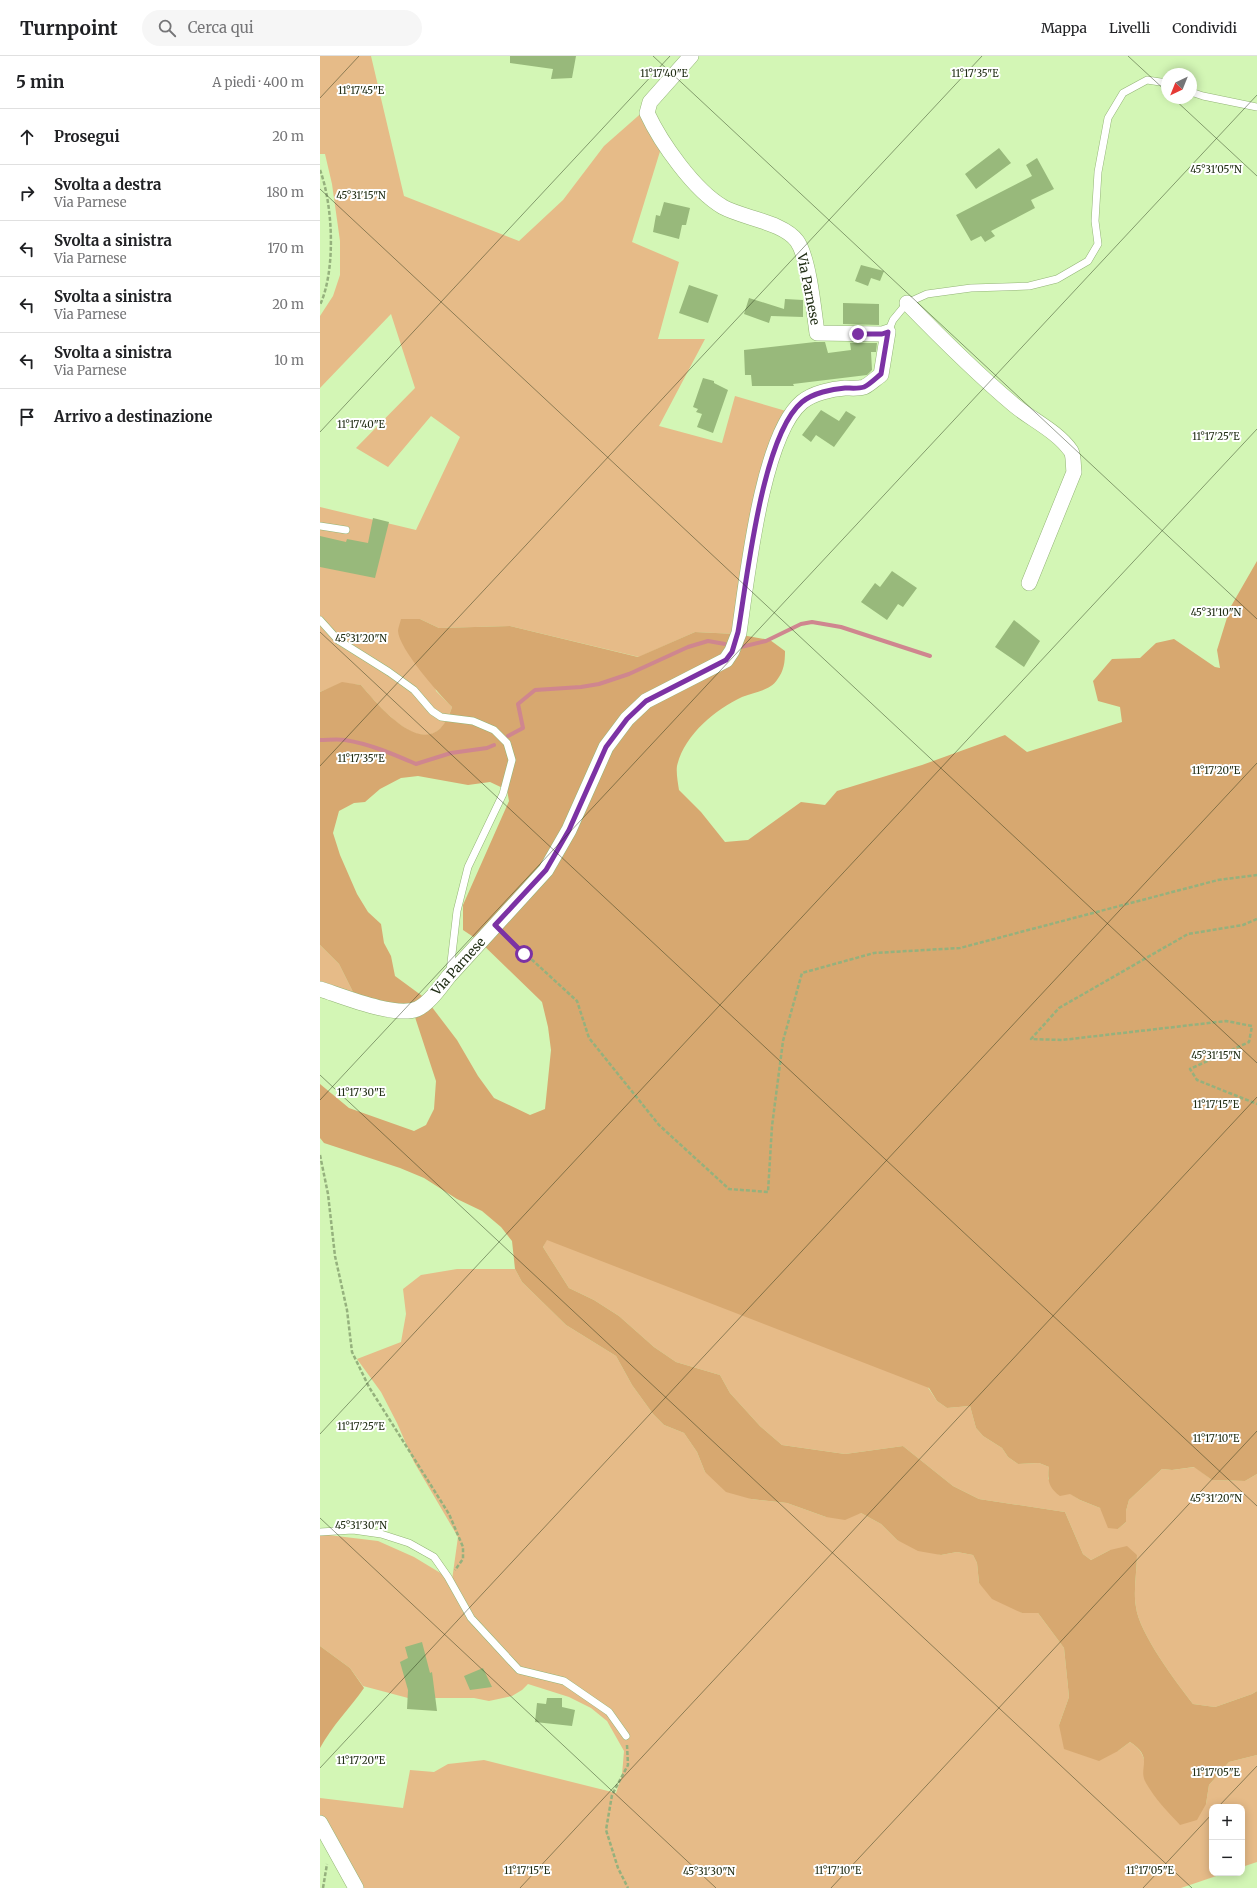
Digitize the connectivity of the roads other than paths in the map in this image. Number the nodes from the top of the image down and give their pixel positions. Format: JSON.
{"nodes":[{"id":1,"x":691,"y":56,"type":"edge"},
{"id":2,"x":1161,"y":82,"type":"edge"},
{"id":3,"x":1197,"y":94,"type":"edge"},
{"id":4,"x":1257,"y":107,"type":"edge"},
{"id":5,"x":907,"y":303,"type":"junction"},
{"id":6,"x":888,"y":332,"type":"junction"},
{"id":7,"x":320,"y":526,"type":"edge"},
{"id":8,"x":346,"y":530,"type":"dead end"},
{"id":9,"x":1029,"y":583,"type":"dead end"},
{"id":10,"x":320,"y":620,"type":"edge"},
{"id":11,"x":449,"y":976,"type":"junction"},
{"id":12,"x":320,"y":989,"type":"edge"},
{"id":13,"x":320,"y":1532,"type":"edge"},
{"id":14,"x":626,"y":1736,"type":"road end"},
{"id":15,"x":320,"y":1823,"type":"edge"},
{"id":16,"x":356,"y":1888,"type":"edge"}],
"edges":[{"from":1,"to":6,"type":"street","name":"Via Parnese"},
{"from":2,"to":5,"type":"lane"},
{"from":3,"to":4,"type":"lane"},
{"from":5,"to":6,"type":"lane"},
{"from":5,"to":9,"type":"street"},
{"from":6,"to":11,"type":"street","name":"Via Parnese"},
{"from":7,"to":8,"type":"lane"},
{"from":10,"to":11,"type":"lane"},
{"from":11,"to":12,"type":"street","name":"Via Parnese"},
{"from":13,"to":14,"type":"lane"},
{"from":15,"to":16,"type":"street"}]}
